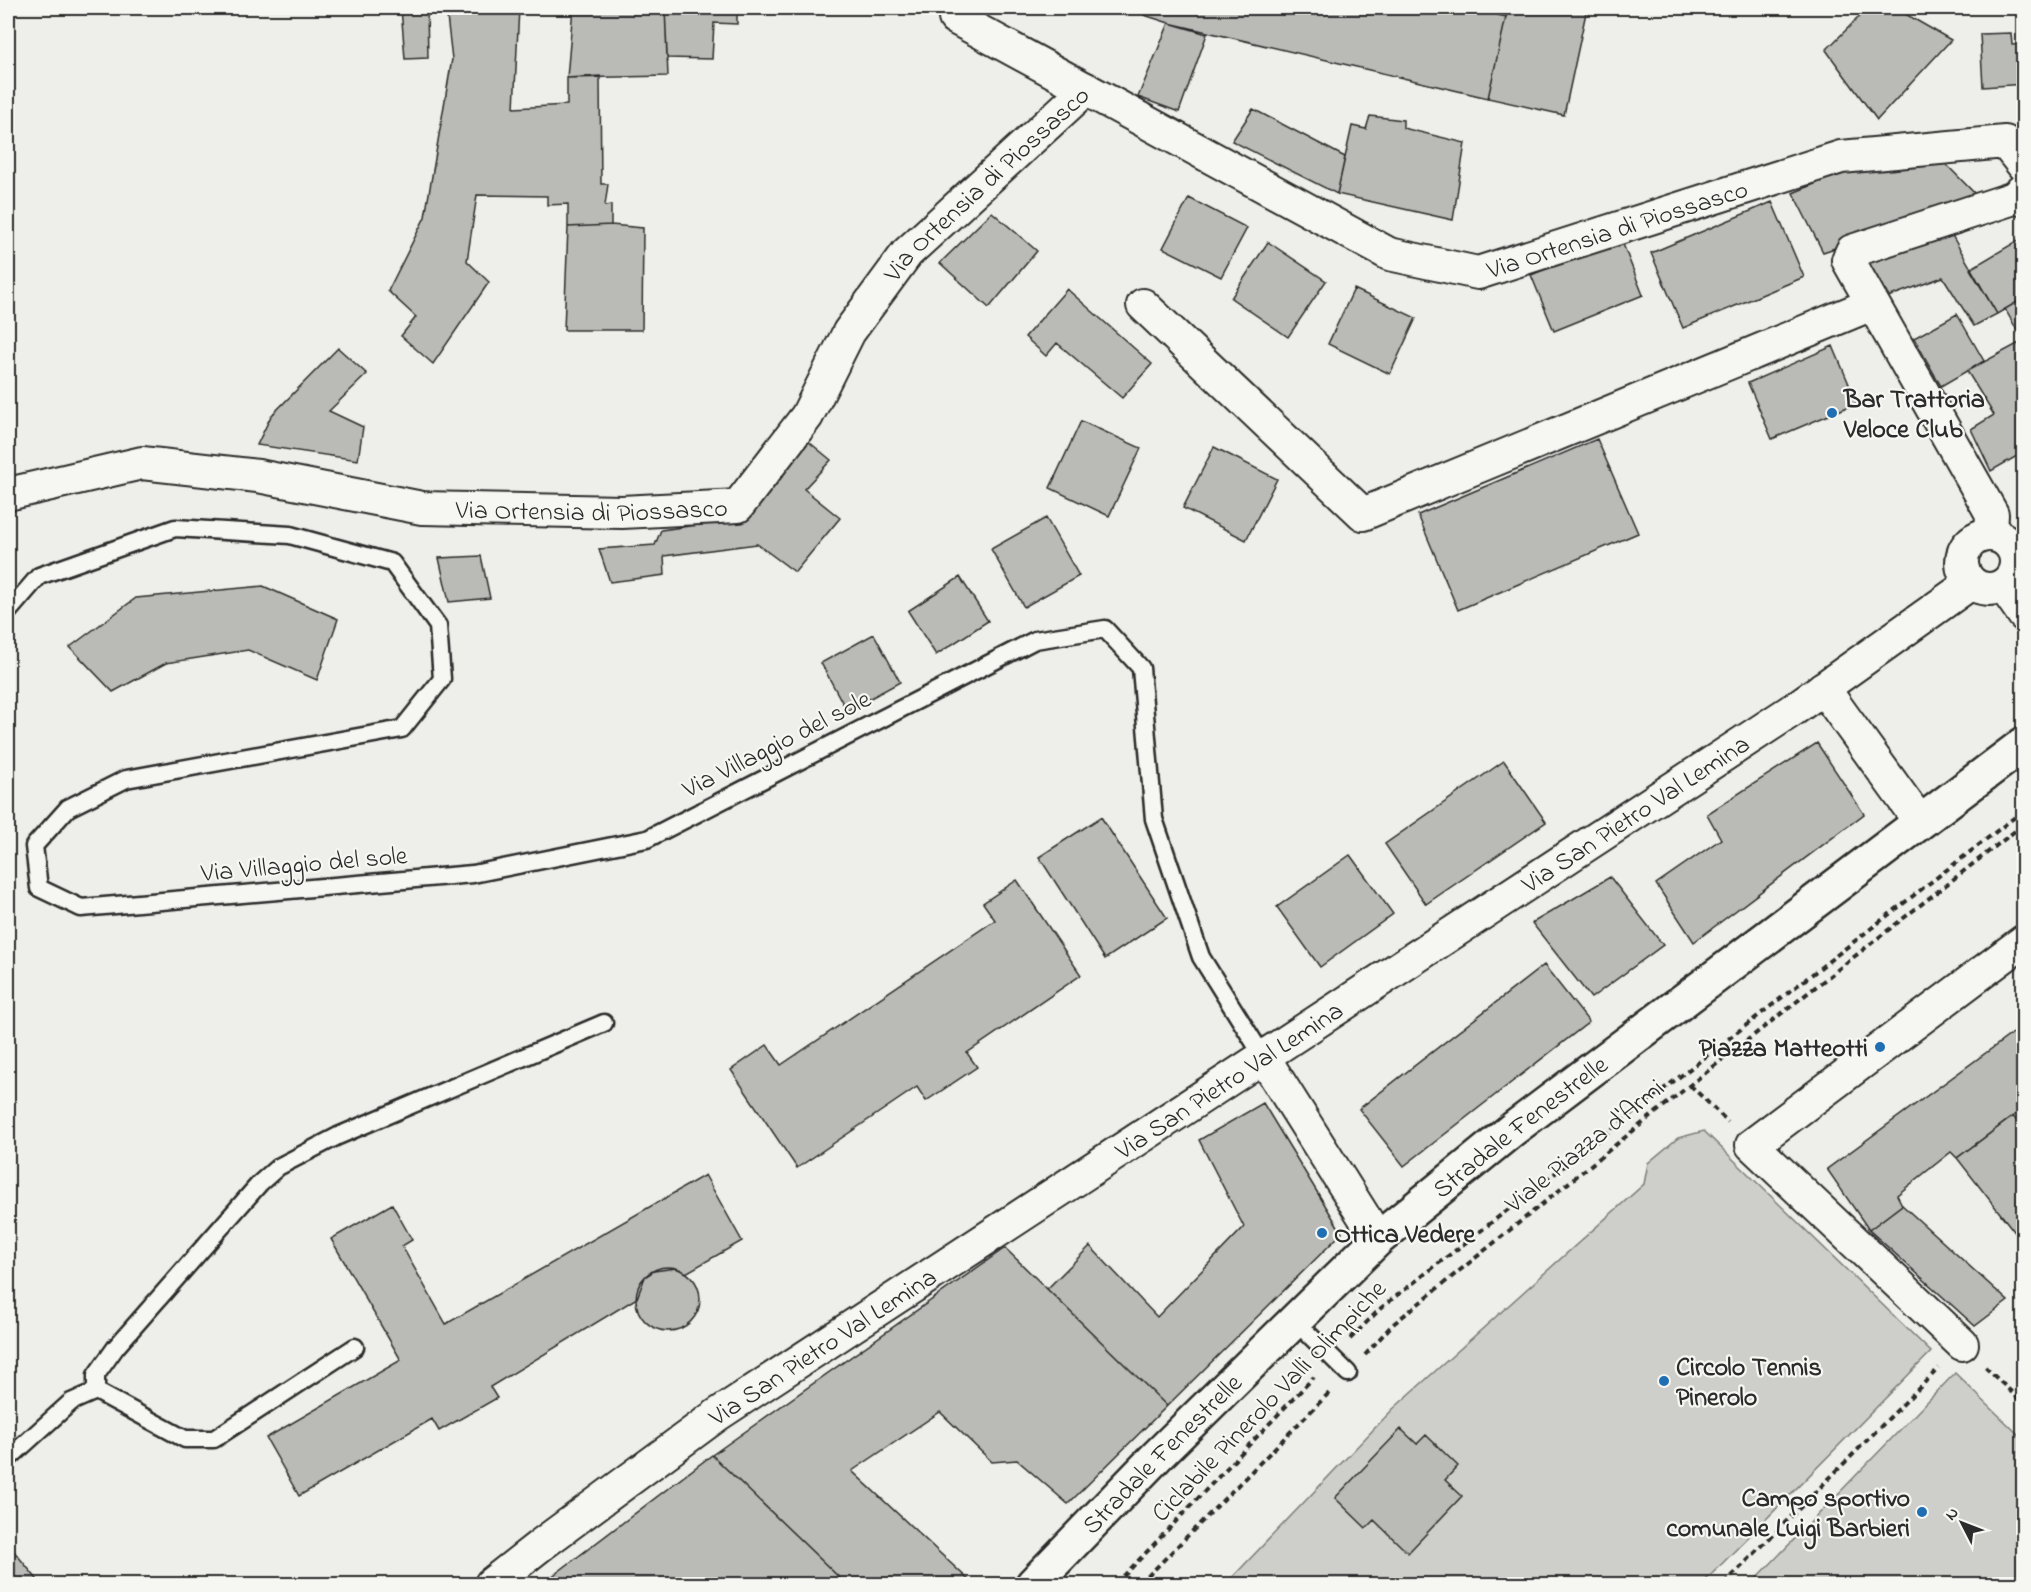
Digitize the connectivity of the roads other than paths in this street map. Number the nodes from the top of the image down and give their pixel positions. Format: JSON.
{"nodes":[{"id":1,"x":956,"y":8,"type":"edge"},
{"id":2,"x":1086,"y":89,"type":"junction"},
{"id":3,"x":2017,"y":145,"type":"edge"},
{"id":4,"x":2024,"y":189,"type":"edge"},
{"id":5,"x":1872,"y":304,"type":"junction"},
{"id":6,"x":1143,"y":305,"type":"dead end"},
{"id":7,"x":8,"y":494,"type":"edge"},
{"id":8,"x":2009,"y":536,"type":"edge"},
{"id":9,"x":1971,"y":583,"type":"junction"},
{"id":10,"x":2003,"y":585,"type":"junction"},
{"id":11,"x":8,"y":612,"type":"edge"},
{"id":12,"x":2024,"y":615,"type":"edge"},
{"id":13,"x":1823,"y":688,"type":"junction"},
{"id":14,"x":2024,"y":744,"type":"edge"},
{"id":15,"x":1920,"y":822,"type":"junction"},
{"id":16,"x":2024,"y":941,"type":"edge"},
{"id":17,"x":604,"y":1023,"type":"dead end"},
{"id":18,"x":1264,"y":1058,"type":"junction"},
{"id":19,"x":1378,"y":1239,"type":"junction"},
{"id":20,"x":1294,"y":1320,"type":"junction"},
{"id":21,"x":1962,"y":1344,"type":"road end"},
{"id":22,"x":355,"y":1347,"type":"dead end"},
{"id":23,"x":1348,"y":1373,"type":"road end"},
{"id":24,"x":96,"y":1391,"type":"junction"},
{"id":25,"x":8,"y":1459,"type":"edge"},
{"id":26,"x":491,"y":1584,"type":"edge"},
{"id":27,"x":1033,"y":1584,"type":"edge"}],
"edges":[{"from":1,"to":2,"type":"street"},
{"from":2,"to":3,"type":"street","name":"Via Ortensia di Piossasco"},
{"from":2,"to":7,"type":"street","name":"Via Ortensia di Piossasco"},
{"from":4,"to":5,"type":"street"},
{"from":5,"to":6,"type":"street"},
{"from":5,"to":8,"type":"street"},
{"from":8,"to":9,"type":"street"},
{"from":8,"to":10,"type":"street"},
{"from":9,"to":10,"type":"street"},
{"from":9,"to":13,"type":"street","name":"Via San Pietro Val Lemina"},
{"from":10,"to":12,"type":"street"},
{"from":11,"to":18,"type":"lane","name":"Via Villaggio del sole"},
{"from":13,"to":15,"type":"street"},
{"from":13,"to":18,"type":"street","name":"Via San Pietro Val Lemina"},
{"from":14,"to":15,"type":"main road","name":"Stradale Fenestrelle"},
{"from":15,"to":19,"type":"main road","name":"Stradale Fenestrelle"},
{"from":16,"to":21,"type":"street"},
{"from":17,"to":24,"type":"lane"},
{"from":18,"to":19,"type":"street"},
{"from":18,"to":26,"type":"street","name":"Via San Pietro Val Lemina"},
{"from":19,"to":20,"type":"main road","name":"Stradale Fenestrelle"},
{"from":20,"to":23,"type":"lane"},
{"from":20,"to":27,"type":"main road","name":"Stradale Fenestrelle"},
{"from":22,"to":24,"type":"lane"},
{"from":24,"to":25,"type":"lane"}]}
